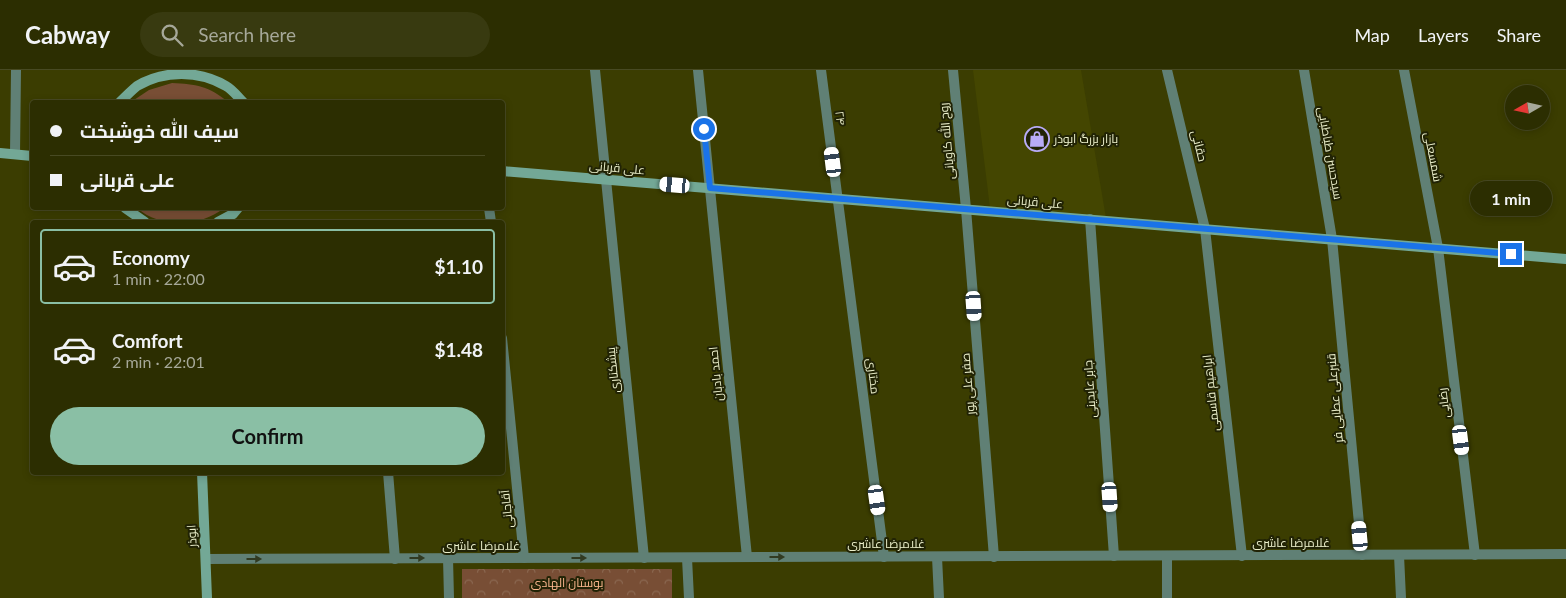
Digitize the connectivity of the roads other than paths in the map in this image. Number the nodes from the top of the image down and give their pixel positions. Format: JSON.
{"nodes":[{"id":1,"x":16,"y":70,"type":"edge"},
{"id":2,"x":595,"y":70,"type":"edge"},
{"id":3,"x":698,"y":70,"type":"edge"},
{"id":4,"x":821,"y":70,"type":"edge"},
{"id":5,"x":953,"y":70,"type":"edge"},
{"id":6,"x":1167,"y":70,"type":"edge"},
{"id":7,"x":1304,"y":70,"type":"edge"},
{"id":8,"x":1404,"y":70,"type":"edge"},
{"id":9,"x":181,"y":71,"type":"edge"},
{"id":10,"x":122,"y":100,"type":"edge"},
{"id":11,"x":242,"y":100,"type":"edge"},
{"id":12,"x":0,"y":153,"type":"edge"},
{"id":13,"x":15,"y":154,"type":"junction"},
{"id":14,"x":30,"y":156,"type":"edge"},
{"id":15,"x":505,"y":171,"type":"edge"},
{"id":16,"x":606,"y":180,"type":"junction"},
{"id":17,"x":710,"y":188,"type":"junction"},
{"id":18,"x":838,"y":199,"type":"junction"},
{"id":19,"x":966,"y":209,"type":"junction"},
{"id":20,"x":128,"y":210,"type":"edge"},
{"id":21,"x":236,"y":210,"type":"edge"},
{"id":22,"x":1090,"y":219,"type":"junction"},
{"id":23,"x":142,"y":220,"type":"edge"},
{"id":24,"x":222,"y":220,"type":"edge"},
{"id":25,"x":1205,"y":229,"type":"junction"},
{"id":26,"x":1332,"y":239,"type":"junction"},
{"id":27,"x":1438,"y":248,"type":"junction"},
{"id":28,"x":1566,"y":259,"type":"edge"},
{"id":29,"x":505,"y":368,"type":"edge"},
{"id":30,"x":202,"y":475,"type":"edge"},
{"id":31,"x":388,"y":475,"type":"edge"},
{"id":32,"x":1566,"y":554,"type":"edge"},
{"id":33,"x":1362,"y":555,"type":"junction"},
{"id":34,"x":1399,"y":555,"type":"junction"},
{"id":35,"x":1475,"y":555,"type":"junction"},
{"id":36,"x":1114,"y":556,"type":"junction"},
{"id":37,"x":1167,"y":556,"type":"junction"},
{"id":38,"x":1242,"y":556,"type":"junction"},
{"id":39,"x":747,"y":557,"type":"junction"},
{"id":40,"x":884,"y":557,"type":"junction"},
{"id":41,"x":937,"y":557,"type":"junction"},
{"id":42,"x":994,"y":557,"type":"junction"},
{"id":43,"x":395,"y":558,"type":"junction"},
{"id":44,"x":448,"y":558,"type":"junction"},
{"id":45,"x":524,"y":558,"type":"junction"},
{"id":46,"x":644,"y":558,"type":"junction"},
{"id":47,"x":687,"y":558,"type":"junction"},
{"id":48,"x":206,"y":559,"type":"junction"},
{"id":49,"x":207,"y":598,"type":"edge"},
{"id":50,"x":449,"y":598,"type":"edge"},
{"id":51,"x":689,"y":598,"type":"edge"},
{"id":52,"x":939,"y":598,"type":"edge"},
{"id":53,"x":1167,"y":598,"type":"edge"},
{"id":54,"x":1401,"y":598,"type":"edge"}],
"edges":[{"from":1,"to":13,"type":"street"},
{"from":2,"to":16,"type":"street","name":"پیشکناری"},
{"from":3,"to":17,"type":"street","name":"احمد بادبان"},
{"from":4,"to":18,"type":"street","name":"۲۴"},
{"from":5,"to":19,"type":"street","name":"روح الله کاویانی"},
{"from":6,"to":25,"type":"street","name":"حقانی"},
{"from":7,"to":26,"type":"street","name":"سیدحسن طباطبایی"},
{"from":8,"to":27,"type":"street","name":"شمسعلی"},
{"from":9,"to":10,"type":"street"},
{"from":9,"to":11,"type":"street"},
{"from":12,"to":13,"type":"street"},
{"from":13,"to":14,"type":"street"},
{"from":15,"to":16,"type":"street","name":"علی قربانی"},
{"from":16,"to":17,"type":"street","name":"علی قربانی"},
{"from":16,"to":46,"type":"street","name":"پیشکناری"},
{"from":17,"to":18,"type":"street","name":"علی قربانی"},
{"from":17,"to":39,"type":"street","name":"احمد بادبان"},
{"from":18,"to":19,"type":"street","name":"علی قربانی"},
{"from":18,"to":40,"type":"street","name":"مختاری"},
{"from":19,"to":22,"type":"street","name":"علی قربانی"},
{"from":19,"to":42,"type":"street","name":"صفر علی پور"},
{"from":20,"to":23,"type":"street"},
{"from":21,"to":24,"type":"street"},
{"from":22,"to":25,"type":"street","name":"علی قربانی"},
{"from":22,"to":36,"type":"street","name":"جابر عابدینی"},
{"from":25,"to":26,"type":"street","name":"علی قربانی"},
{"from":25,"to":38,"type":"street","name":"ابراهیم قاسمی"},
{"from":26,"to":27,"type":"street","name":"علی قربانی"},
{"from":26,"to":33,"type":"street","name":"قنبرعلی عطایی فر"},
{"from":27,"to":28,"type":"street","name":"علی قربانی"},
{"from":27,"to":35,"type":"street","name":"رضایی"},
{"from":29,"to":45,"type":"street","name":"آقاجانی"},
{"from":30,"to":48,"type":"street","name":"ابوذر"},
{"from":31,"to":43,"type":"street"},
{"from":32,"to":35,"type":"street","name":"غلامرضا عاشری"},
{"from":33,"to":34,"type":"street","name":"غلامرضا عاشری"},
{"from":33,"to":38,"type":"street","name":"غلامرضا عاشری"},
{"from":34,"to":35,"type":"street","name":"غلامرضا عاشری"},
{"from":34,"to":54,"type":"street"},
{"from":36,"to":37,"type":"street","name":"غلامرضا عاشری"},
{"from":36,"to":42,"type":"street","name":"غلامرضا عاشری"},
{"from":37,"to":38,"type":"street","name":"غلامرضا عاشری"},
{"from":37,"to":53,"type":"street"},
{"from":39,"to":40,"type":"street","name":"غلامرضا عاشری","one_way":true},
{"from":39,"to":47,"type":"street","name":"غلامرضا عاشری"},
{"from":40,"to":41,"type":"street","name":"غلامرضا عاشری"},
{"from":41,"to":42,"type":"street","name":"غلامرضا عاشری"},
{"from":41,"to":52,"type":"street"},
{"from":43,"to":44,"type":"street","name":"غلامرضا عاشری","one_way":true},
{"from":48,"to":43,"type":"street","name":"غلامرضا عاشری","one_way":true},
{"from":44,"to":45,"type":"street","name":"غلامرضا عاشری"},
{"from":44,"to":50,"type":"street"},
{"from":45,"to":46,"type":"street","name":"غلامرضا عاشری","one_way":true},
{"from":46,"to":47,"type":"street","name":"غلامرضا عاشری"},
{"from":47,"to":51,"type":"street"},
{"from":48,"to":49,"type":"street","name":"ابوذر"}]}
